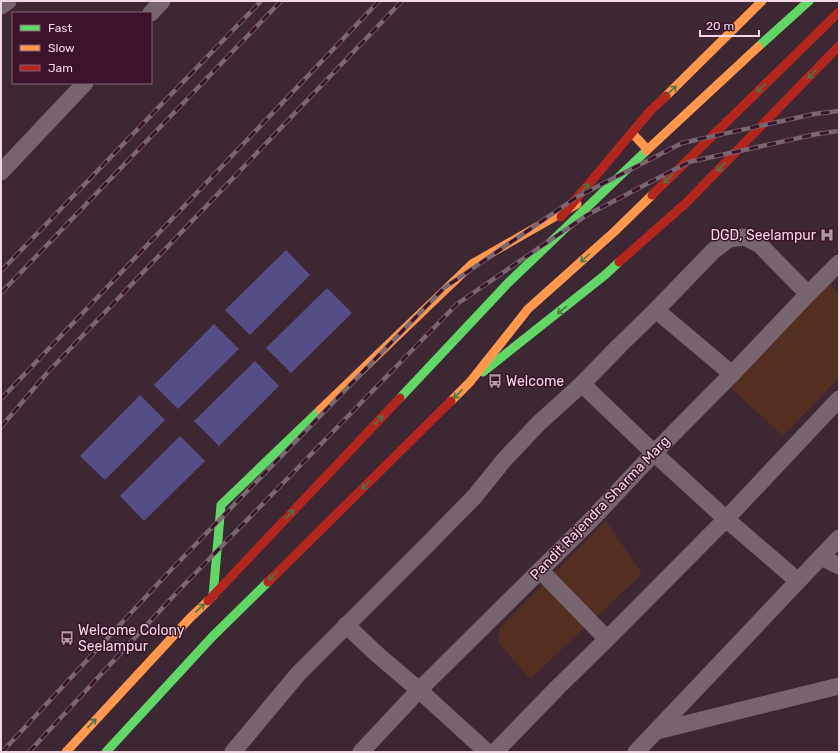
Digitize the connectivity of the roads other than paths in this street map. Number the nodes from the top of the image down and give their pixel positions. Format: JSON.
{"nodes":[{"id":1,"x":8,"y":1,"type":"edge"},
{"id":2,"x":162,"y":1,"type":"edge"},
{"id":3,"x":762,"y":1,"type":"edge"},
{"id":4,"x":809,"y":1,"type":"edge"},
{"id":5,"x":1,"y":6,"type":"edge"},
{"id":6,"x":152,"y":12,"type":"edge"},
{"id":7,"x":839,"y":12,"type":"edge"},
{"id":8,"x":839,"y":46,"type":"edge"},
{"id":9,"x":84,"y":84,"type":"edge"},
{"id":10,"x":632,"y":133,"type":"junction"},
{"id":11,"x":647,"y":149,"type":"junction"},
{"id":12,"x":1,"y":172,"type":"edge"},
{"id":13,"x":604,"y":190,"type":"junction"},
{"id":14,"x":566,"y":211,"type":"junction"},
{"id":15,"x":839,"y":263,"type":"edge"},
{"id":16,"x":508,"y":283,"type":"junction"},
{"id":17,"x":808,"y":294,"type":"junction"},
{"id":18,"x":656,"y":310,"type":"junction"},
{"id":19,"x":732,"y":374,"type":"junction"},
{"id":20,"x":470,"y":382,"type":"junction"},
{"id":21,"x":582,"y":384,"type":"junction"},
{"id":22,"x":839,"y":399,"type":"edge"},
{"id":23,"x":654,"y":453,"type":"junction"},
{"id":24,"x":726,"y":519,"type":"junction"},
{"id":25,"x":839,"y":538,"type":"edge"},
{"id":26,"x":821,"y":557,"type":"junction"},
{"id":27,"x":839,"y":566,"type":"edge"},
{"id":28,"x":540,"y":570,"type":"junction"},
{"id":29,"x":798,"y":581,"type":"junction"},
{"id":30,"x":213,"y":596,"type":"junction"},
{"id":31,"x":346,"y":625,"type":"junction"},
{"id":32,"x":607,"y":639,"type":"junction"},
{"id":33,"x":839,"y":686,"type":"edge"},
{"id":34,"x":419,"y":690,"type":"junction"},
{"id":35,"x":656,"y":731,"type":"junction"},
{"id":36,"x":66,"y":752,"type":"edge"},
{"id":37,"x":106,"y":752,"type":"edge"},
{"id":38,"x":233,"y":752,"type":"edge"},
{"id":39,"x":361,"y":752,"type":"edge"},
{"id":40,"x":487,"y":752,"type":"edge"},
{"id":41,"x":495,"y":752,"type":"edge"},
{"id":42,"x":636,"y":752,"type":"edge"}],
"edges":[{"from":1,"to":5,"type":"street"},
{"from":2,"to":6,"type":"street"},
{"from":10,"to":3,"type":"main road","one_way":true},
{"from":4,"to":11,"type":"main road"},
{"from":7,"to":20,"type":"main road","one_way":true},
{"from":8,"to":20,"type":"main road","one_way":true},
{"from":9,"to":12,"type":"street"},
{"from":10,"to":11,"type":"main road"},
{"from":14,"to":10,"type":"main road","one_way":true},
{"from":11,"to":13,"type":"main road"},
{"from":13,"to":14,"type":"main road"},
{"from":13,"to":16,"type":"main road"},
{"from":14,"to":16,"type":"main road"},
{"from":14,"to":30,"type":"main road"},
{"from":15,"to":17,"type":"street","name":"Pandit Rajendra Sharma Marg"},
{"from":30,"to":16,"type":"main road","one_way":true},
{"from":17,"to":18,"type":"street"},
{"from":17,"to":19,"type":"street","name":"Pandit Rajendra Sharma Marg"},
{"from":18,"to":19,"type":"street"},
{"from":18,"to":21,"type":"street"},
{"from":19,"to":23,"type":"street","name":"Pandit Rajendra Sharma Marg"},
{"from":20,"to":37,"type":"main road","one_way":true},
{"from":21,"to":23,"type":"street"},
{"from":21,"to":31,"type":"street"},
{"from":22,"to":24,"type":"street"},
{"from":23,"to":24,"type":"street"},
{"from":23,"to":28,"type":"street","name":"Pandit Rajendra Sharma Marg"},
{"from":24,"to":29,"type":"street"},
{"from":24,"to":32,"type":"street"},
{"from":25,"to":26,"type":"street"},
{"from":26,"to":27,"type":"street"},
{"from":26,"to":29,"type":"street"},
{"from":28,"to":32,"type":"street"},
{"from":28,"to":34,"type":"street","name":"Pandit Rajendra Sharma Marg"},
{"from":29,"to":35,"type":"street"},
{"from":36,"to":30,"type":"main road","one_way":true},
{"from":31,"to":34,"type":"street"},
{"from":31,"to":38,"type":"street"},
{"from":32,"to":41,"type":"street"},
{"from":33,"to":35,"type":"street"},
{"from":34,"to":39,"type":"street","name":"Pandit Rajendra Sharma Marg"},
{"from":34,"to":40,"type":"street"},
{"from":35,"to":42,"type":"street"}]}
